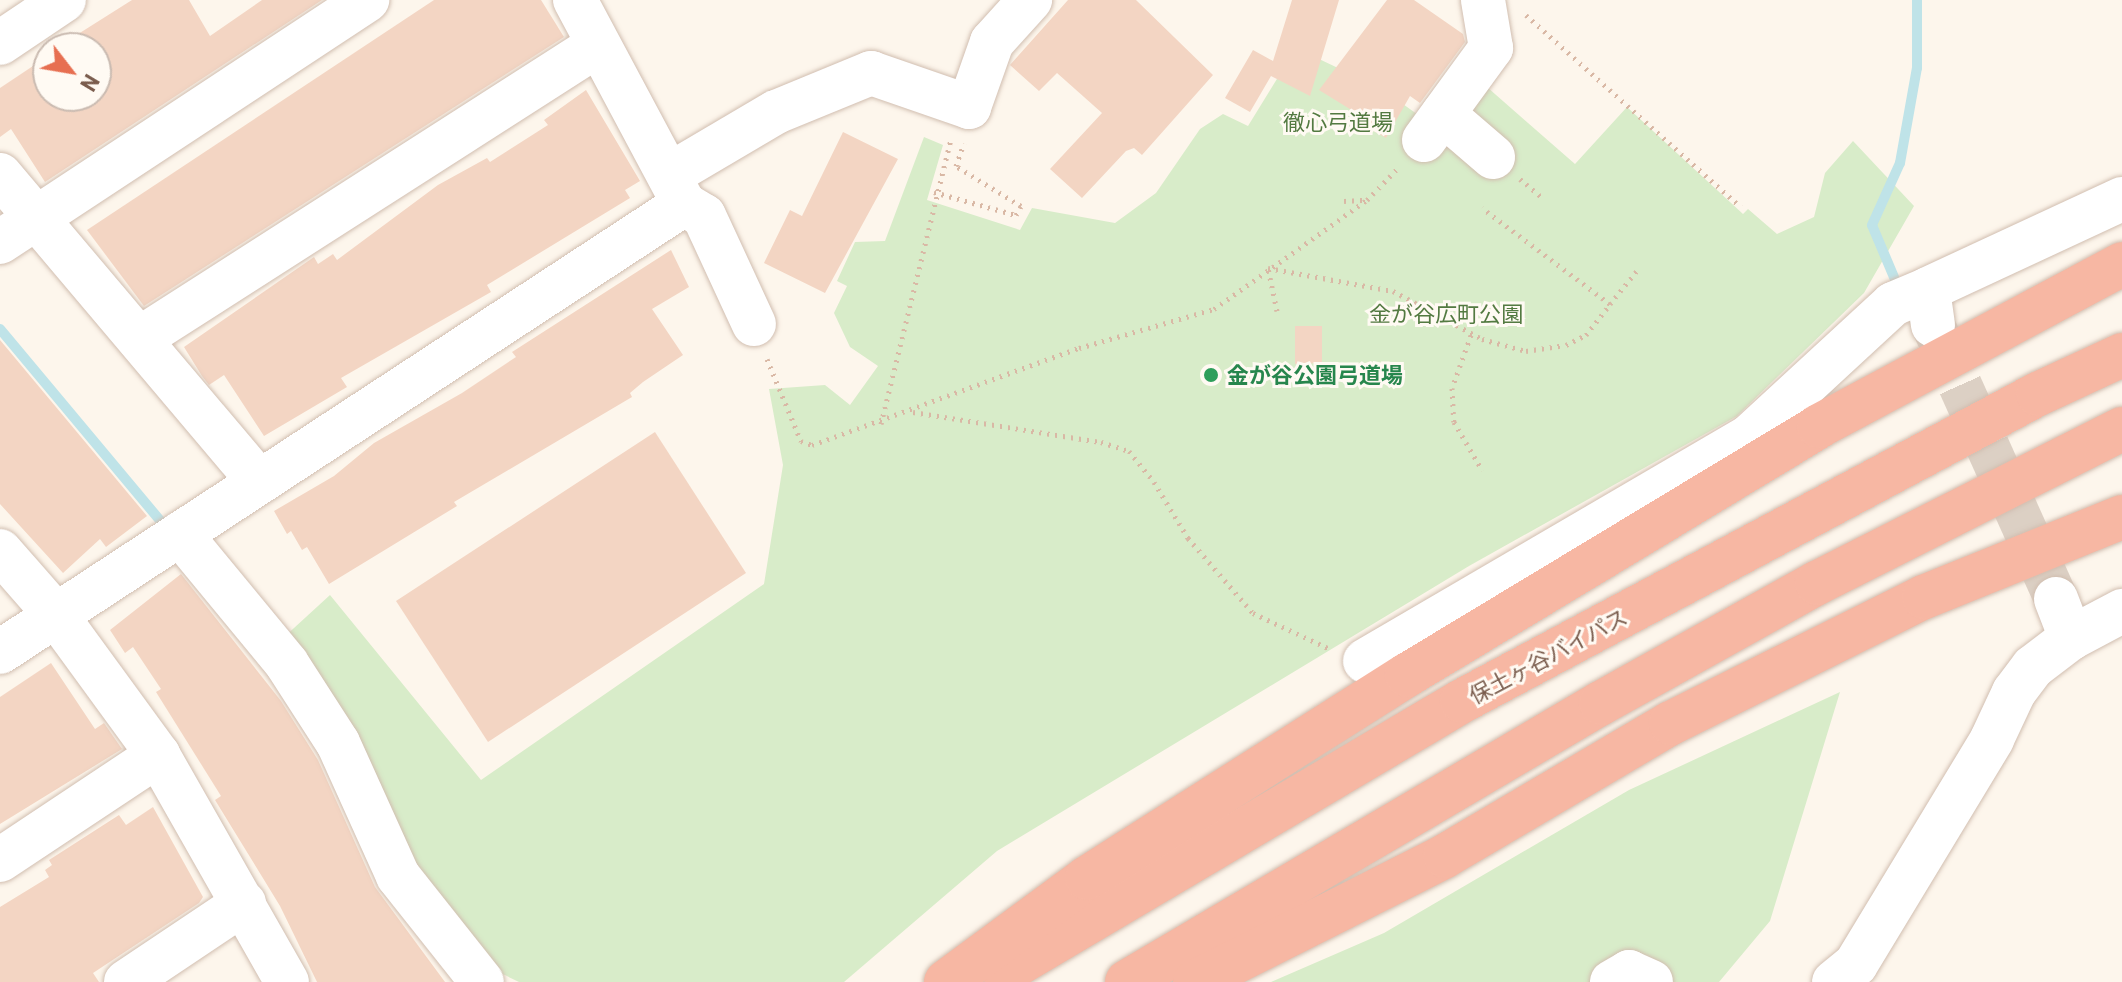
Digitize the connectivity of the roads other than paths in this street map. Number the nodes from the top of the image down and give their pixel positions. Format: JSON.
{"nodes":[{"id":1,"x":64,"y":0,"type":"edge"},
{"id":2,"x":367,"y":0,"type":"edge"},
{"id":3,"x":575,"y":0,"type":"edge"},
{"id":4,"x":1030,"y":0,"type":"edge"},
{"id":5,"x":1502,"y":5,"type":"edge"},
{"id":6,"x":0,"y":43,"type":"edge"},
{"id":7,"x":598,"y":45,"type":"junction"},
{"id":8,"x":1493,"y":157,"type":"dead end"},
{"id":9,"x":0,"y":175,"type":"edge"},
{"id":10,"x":676,"y":189,"type":"junction"},
{"id":11,"x":2122,"y":199,"type":"edge"},
{"id":12,"x":36,"y":218,"type":"junction"},
{"id":13,"x":0,"y":242,"type":"edge"},
{"id":14,"x":2122,"y":264,"type":"edge"},
{"id":15,"x":754,"y":324,"type":"road end"},
{"id":16,"x":139,"y":339,"type":"junction"},
{"id":17,"x":2122,"y":355,"type":"edge"},
{"id":18,"x":2122,"y":429,"type":"edge"},
{"id":19,"x":259,"y":482,"type":"junction"},
{"id":20,"x":2122,"y":517,"type":"edge"},
{"id":21,"x":180,"y":534,"type":"junction"},
{"id":22,"x":0,"y":551,"type":"edge"},
{"id":23,"x":2122,"y":611,"type":"edge"},
{"id":24,"x":56,"y":615,"type":"junction"},
{"id":25,"x":0,"y":652,"type":"edge"},
{"id":26,"x":1365,"y":661,"type":"road end"},
{"id":27,"x":158,"y":755,"type":"junction"},
{"id":28,"x":0,"y":860,"type":"edge"},
{"id":29,"x":244,"y":903,"type":"junction"},
{"id":30,"x":126,"y":982,"type":"edge"},
{"id":31,"x":287,"y":982,"type":"edge"},
{"id":32,"x":482,"y":982,"type":"edge"},
{"id":33,"x":946,"y":982,"type":"edge"},
{"id":34,"x":988,"y":982,"type":"edge"},
{"id":35,"x":1127,"y":982,"type":"edge"},
{"id":36,"x":1195,"y":982,"type":"edge"},
{"id":37,"x":1612,"y":982,"type":"edge"},
{"id":38,"x":1651,"y":982,"type":"edge"},
{"id":39,"x":1834,"y":982,"type":"edge"}],
"edges":[{"from":1,"to":6,"type":"street"},
{"from":2,"to":12,"type":"street"},
{"from":3,"to":7,"type":"street"},
{"from":4,"to":10,"type":"street"},
{"from":5,"to":8,"type":"street"},
{"from":7,"to":10,"type":"street"},
{"from":7,"to":16,"type":"street"},
{"from":9,"to":12,"type":"street"},
{"from":10,"to":15,"type":"street"},
{"from":10,"to":19,"type":"street"},
{"from":11,"to":26,"type":"street"},
{"from":12,"to":13,"type":"street"},
{"from":12,"to":16,"type":"street"},
{"from":14,"to":33,"type":"highway"},
{"from":16,"to":19,"type":"street"},
{"from":17,"to":34,"type":"highway","name":"保土ヶ谷バイパス"},
{"from":18,"to":35,"type":"highway"},
{"from":19,"to":21,"type":"street"},
{"from":20,"to":36,"type":"highway"},
{"from":21,"to":24,"type":"street"},
{"from":21,"to":32,"type":"street"},
{"from":22,"to":24,"type":"street"},
{"from":23,"to":39,"type":"street"},
{"from":24,"to":25,"type":"street"},
{"from":24,"to":27,"type":"street"},
{"from":27,"to":28,"type":"street"},
{"from":27,"to":29,"type":"street"},
{"from":29,"to":30,"type":"street"},
{"from":29,"to":31,"type":"street"},
{"from":37,"to":38,"type":"street"}]}
